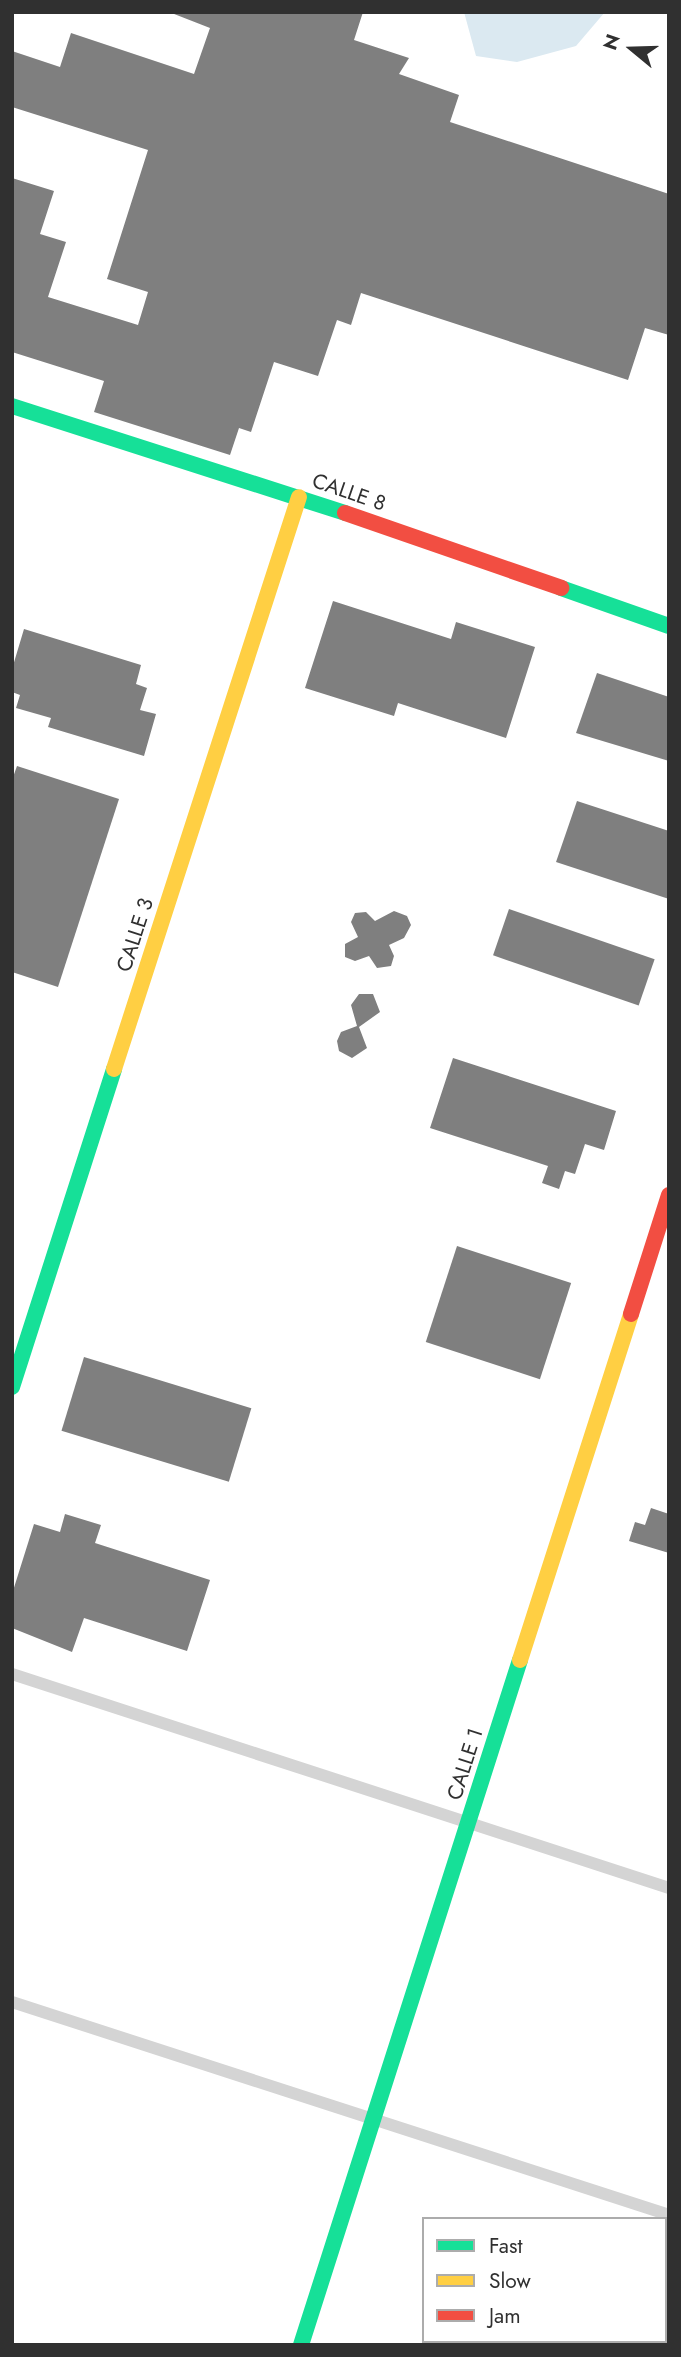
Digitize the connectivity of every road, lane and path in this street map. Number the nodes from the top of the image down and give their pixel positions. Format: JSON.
{"nodes":[{"id":1,"x":12,"y":406,"type":"edge"},
{"id":2,"x":299,"y":497,"type":"junction"},
{"id":3,"x":669,"y":626,"type":"edge"},
{"id":4,"x":669,"y":1195,"type":"edge"},
{"id":5,"x":12,"y":1387,"type":"edge"},
{"id":6,"x":12,"y":1674,"type":"edge"},
{"id":7,"x":468,"y":1823,"type":"junction"},
{"id":8,"x":669,"y":1888,"type":"edge"},
{"id":9,"x":12,"y":2002,"type":"edge"},
{"id":10,"x":375,"y":2120,"type":"junction"},
{"id":11,"x":669,"y":2216,"type":"edge"},
{"id":12,"x":301,"y":2345,"type":"edge"}],
"edges":[{"from":1,"to":2,"type":"street","name":"CALLE 8"},
{"from":2,"to":3,"type":"street","name":"CALLE 8"},
{"from":2,"to":5,"type":"street","name":"CALLE 3"},
{"from":4,"to":7,"type":"street","name":"CALLE 1"},
{"from":6,"to":7,"type":"street"},
{"from":7,"to":8,"type":"street"},
{"from":7,"to":10,"type":"street","name":"CALLE 1"},
{"from":9,"to":10,"type":"street"},
{"from":10,"to":11,"type":"street"},
{"from":10,"to":12,"type":"street","name":"CALLE 1"}]}
